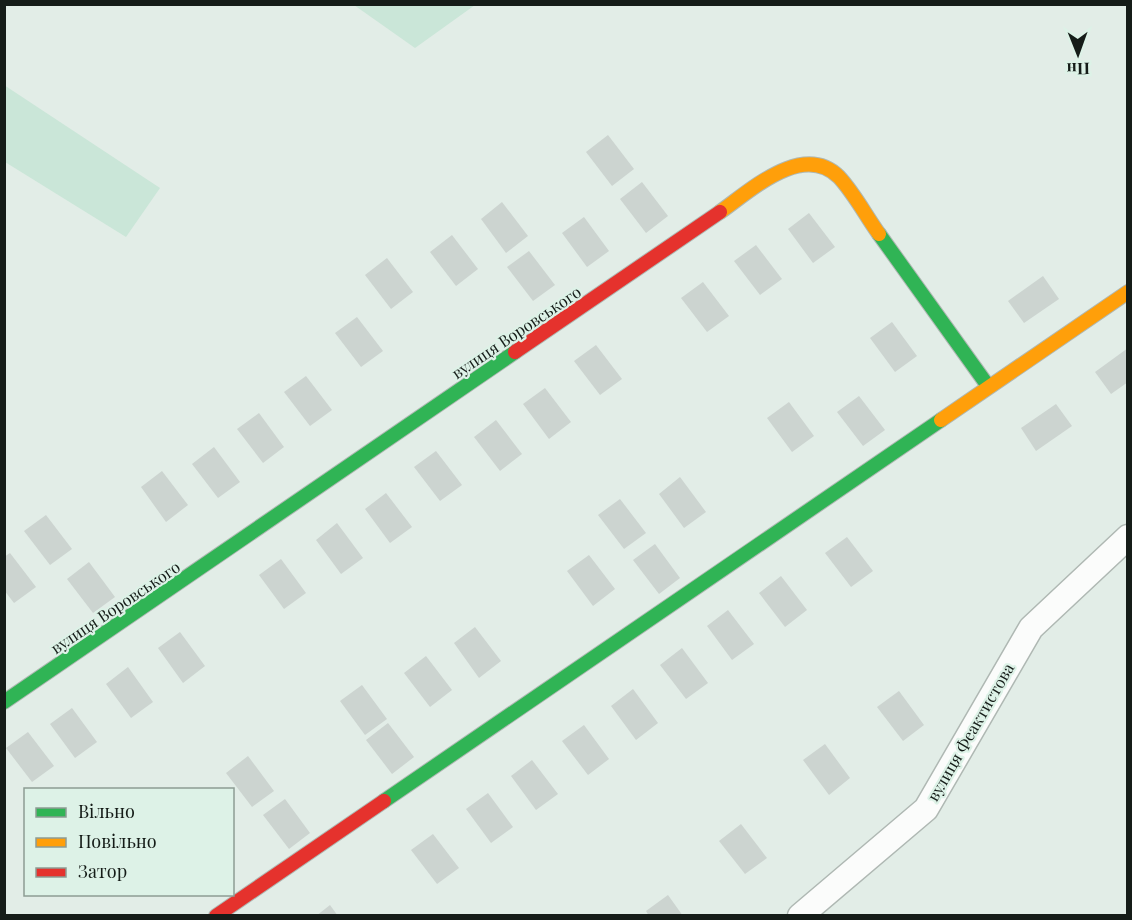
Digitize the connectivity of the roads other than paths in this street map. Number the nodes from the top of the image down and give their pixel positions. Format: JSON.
{"nodes":[{"id":1,"x":1128,"y":292,"type":"edge"},
{"id":2,"x":988,"y":386,"type":"junction"},
{"id":3,"x":1128,"y":537,"type":"edge"},
{"id":4,"x":4,"y":702,"type":"edge"},
{"id":5,"x":216,"y":915,"type":"edge"},
{"id":6,"x":800,"y":915,"type":"edge"}],
"edges":[{"from":1,"to":2,"type":"street"},
{"from":2,"to":4,"type":"street","name":"вулиця Воровського"},
{"from":2,"to":5,"type":"street"},
{"from":3,"to":6,"type":"street","name":"вулиця Феактистова"}]}
